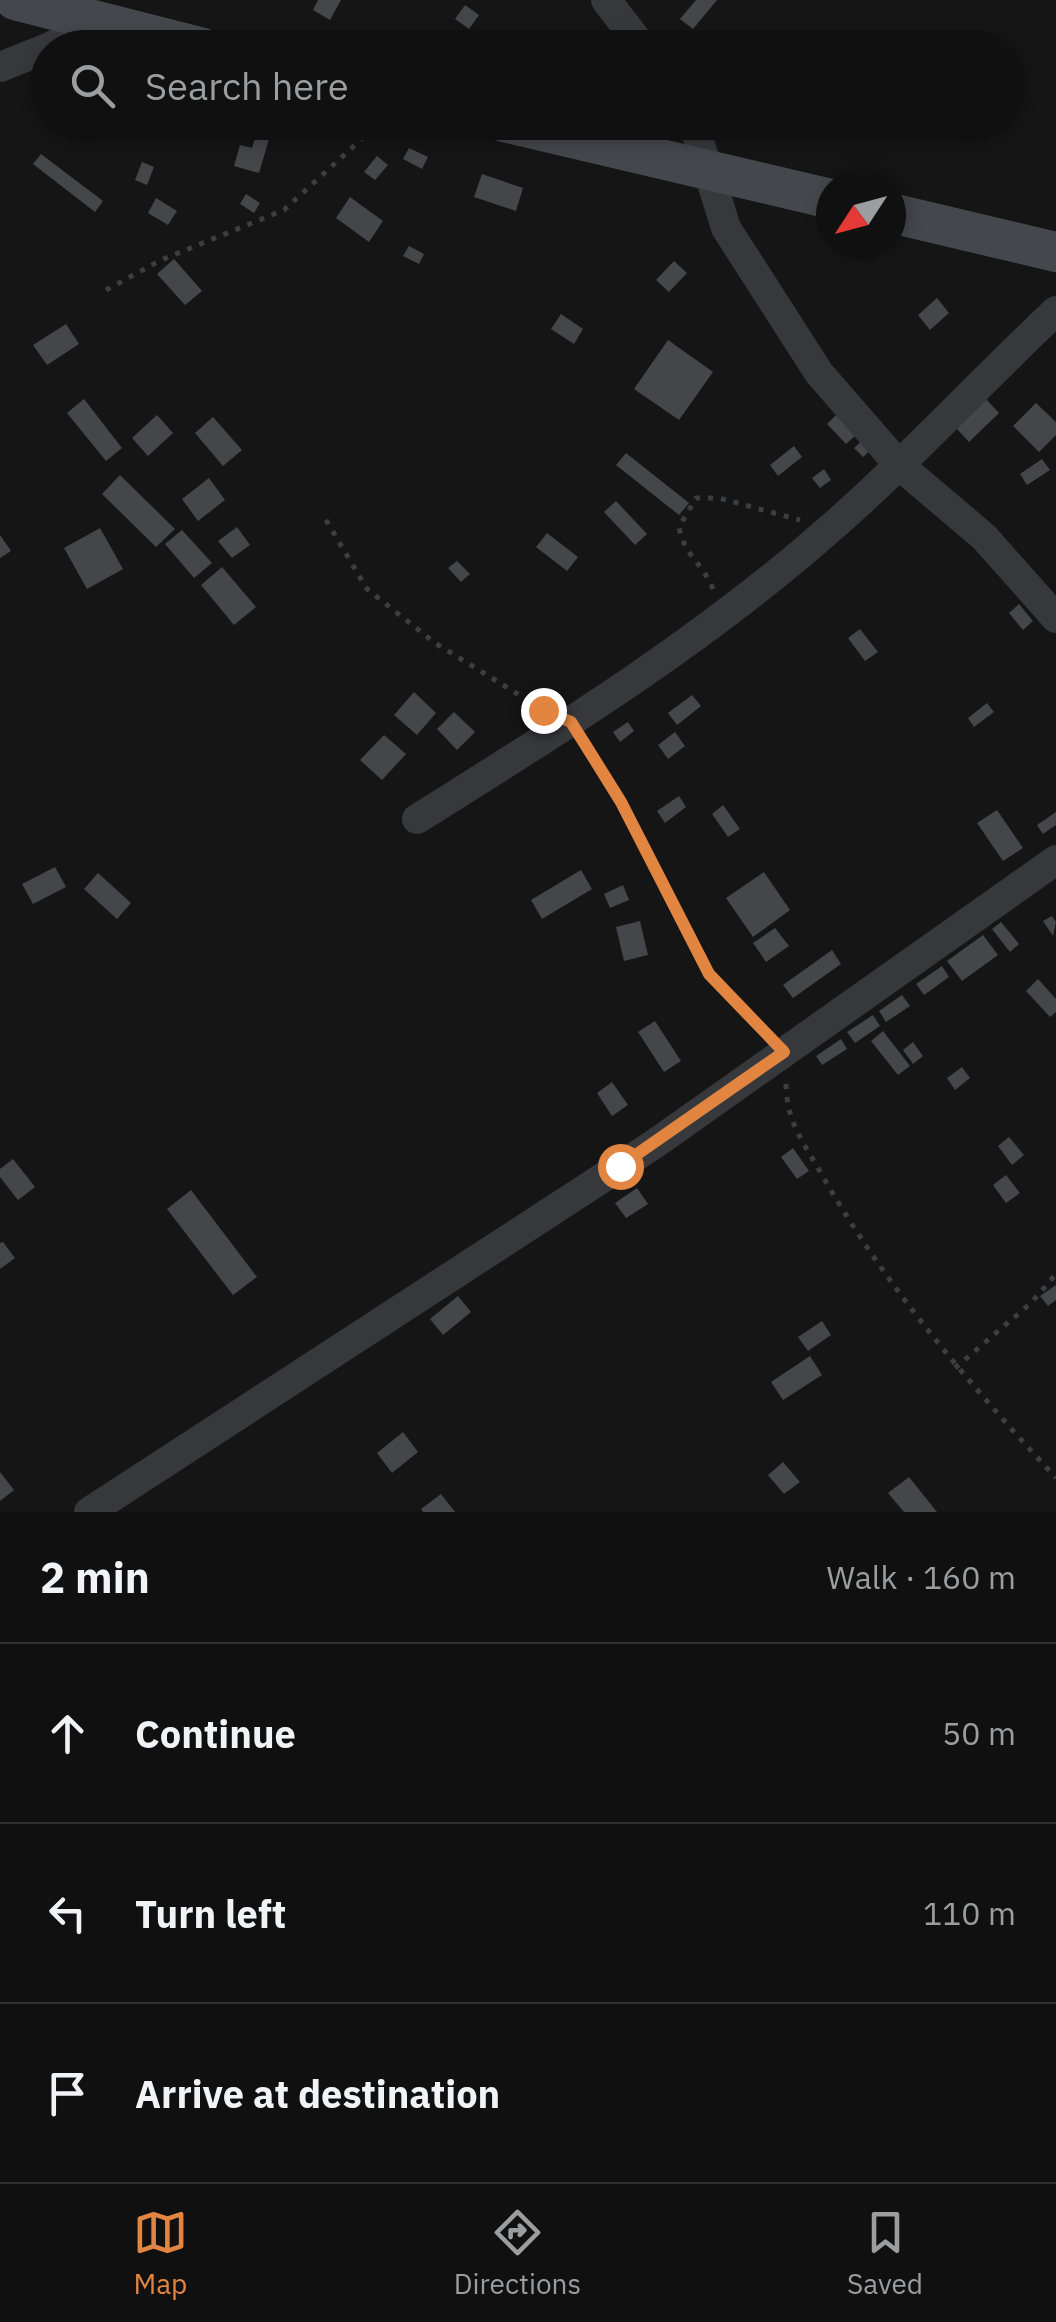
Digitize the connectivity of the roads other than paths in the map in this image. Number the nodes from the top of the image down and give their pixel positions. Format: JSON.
{"nodes":[{"id":1,"x":15,"y":0,"type":"edge"},
{"id":2,"x":606,"y":0,"type":"edge"},
{"id":3,"x":96,"y":13,"type":"edge"},
{"id":4,"x":73,"y":30,"type":"edge"},
{"id":5,"x":147,"y":30,"type":"edge"},
{"id":6,"x":629,"y":30,"type":"edge"},
{"id":7,"x":30,"y":55,"type":"edge"},
{"id":8,"x":0,"y":67,"type":"edge"},
{"id":9,"x":579,"y":140,"type":"edge"},
{"id":10,"x":699,"y":140,"type":"edge"},
{"id":11,"x":708,"y":171,"type":"junction"},
{"id":12,"x":816,"y":196,"type":"edge"},
{"id":13,"x":906,"y":217,"type":"edge"},
{"id":14,"x":1056,"y":252,"type":"edge"},
{"id":15,"x":1056,"y":311,"type":"edge"},
{"id":16,"x":899,"y":465,"type":"junction"},
{"id":17,"x":1056,"y":618,"type":"edge"},
{"id":18,"x":417,"y":819,"type":"dead end"},
{"id":19,"x":1056,"y":860,"type":"edge"},
{"id":20,"x":88,"y":1512,"type":"edge"}],
"edges":[{"from":1,"to":3,"type":"main road"},
{"from":2,"to":6,"type":"street"},
{"from":3,"to":4,"type":"street"},
{"from":3,"to":5,"type":"main road"},
{"from":7,"to":8,"type":"street"},
{"from":9,"to":11,"type":"main road"},
{"from":10,"to":11,"type":"street"},
{"from":11,"to":12,"type":"main road"},
{"from":11,"to":16,"type":"street"},
{"from":13,"to":14,"type":"main road"},
{"from":15,"to":16,"type":"street"},
{"from":16,"to":17,"type":"street"},
{"from":16,"to":18,"type":"street"},
{"from":19,"to":20,"type":"street"}]}
